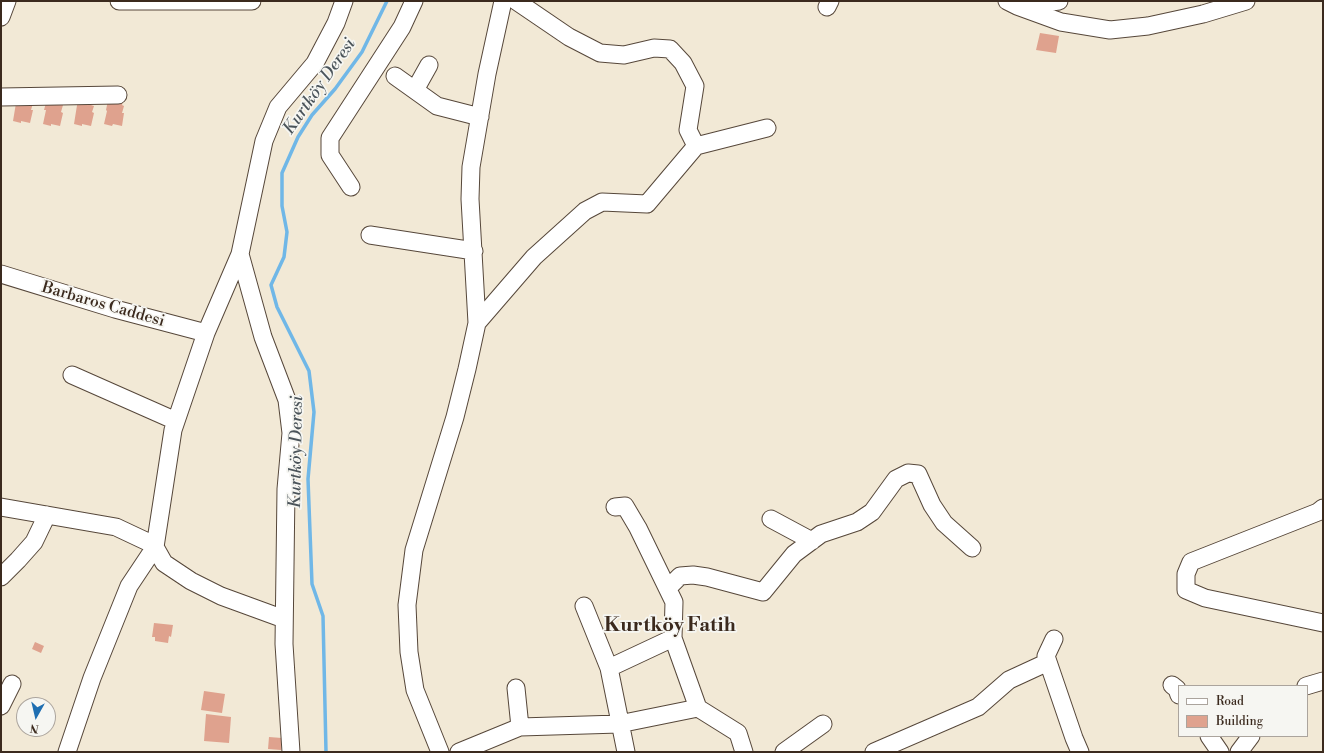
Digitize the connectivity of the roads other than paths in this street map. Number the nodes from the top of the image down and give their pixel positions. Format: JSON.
{"nodes":[{"id":1,"x":7,"y":1,"type":"edge"},
{"id":2,"x":119,"y":1,"type":"edge"},
{"id":3,"x":252,"y":1,"type":"edge"},
{"id":4,"x":344,"y":1,"type":"edge"},
{"id":5,"x":414,"y":1,"type":"edge"},
{"id":6,"x":503,"y":1,"type":"edge"},
{"id":7,"x":516,"y":1,"type":"edge"},
{"id":8,"x":1059,"y":1,"type":"edge"},
{"id":9,"x":1246,"y":1,"type":"edge"},
{"id":10,"x":1012,"y":4,"type":"edge"},
{"id":11,"x":1,"y":17,"type":"edge"},
{"id":12,"x":429,"y":65,"type":"dead end"},
{"id":13,"x":395,"y":76,"type":"dead end"},
{"id":14,"x":415,"y":90,"type":"junction"},
{"id":15,"x":118,"y":95,"type":"dead end"},
{"id":16,"x":1,"y":97,"type":"edge"},
{"id":17,"x":480,"y":117,"type":"junction"},
{"id":18,"x":767,"y":128,"type":"dead end"},
{"id":19,"x":696,"y":146,"type":"junction"},
{"id":20,"x":351,"y":187,"type":"dead end"},
{"id":21,"x":370,"y":235,"type":"dead end"},
{"id":22,"x":474,"y":251,"type":"junction"},
{"id":23,"x":240,"y":254,"type":"junction"},
{"id":24,"x":1,"y":274,"type":"edge"},
{"id":25,"x":477,"y":324,"type":"junction"},
{"id":26,"x":206,"y":333,"type":"junction"},
{"id":27,"x":72,"y":375,"type":"dead end"},
{"id":28,"x":176,"y":421,"type":"junction"},
{"id":29,"x":1,"y":507,"type":"edge"},
{"id":30,"x":615,"y":507,"type":"dead end"},
{"id":31,"x":1323,"y":508,"type":"edge"},
{"id":32,"x":47,"y":515,"type":"junction"},
{"id":33,"x":771,"y":519,"type":"dead end"},
{"id":34,"x":812,"y":541,"type":"junction"},
{"id":35,"x":155,"y":547,"type":"junction"},
{"id":36,"x":972,"y":548,"type":"dead end"},
{"id":37,"x":1,"y":577,"type":"edge"},
{"id":38,"x":668,"y":588,"type":"junction"},
{"id":39,"x":584,"y":606,"type":"dead end"},
{"id":40,"x":284,"y":619,"type":"junction"},
{"id":41,"x":1323,"y":623,"type":"edge"},
{"id":42,"x":673,"y":638,"type":"junction"},
{"id":43,"x":1054,"y":639,"type":"dead end"},
{"id":44,"x":1048,"y":662,"type":"junction"},
{"id":45,"x":609,"y":668,"type":"junction"},
{"id":46,"x":1323,"y":681,"type":"edge"},
{"id":47,"x":12,"y":684,"type":"dead end"},
{"id":48,"x":1308,"y":685,"type":"edge"},
{"id":49,"x":516,"y":688,"type":"dead end"},
{"id":50,"x":1,"y":706,"type":"edge"},
{"id":51,"x":698,"y":708,"type":"junction"},
{"id":52,"x":619,"y":724,"type":"junction"},
{"id":53,"x":823,"y":724,"type":"dead end"},
{"id":54,"x":520,"y":727,"type":"junction"},
{"id":55,"x":1210,"y":737,"type":"edge"},
{"id":56,"x":1250,"y":737,"type":"edge"},
{"id":57,"x":68,"y":752,"type":"edge"},
{"id":58,"x":291,"y":752,"type":"edge"},
{"id":59,"x":440,"y":752,"type":"edge"},
{"id":60,"x":459,"y":752,"type":"edge"},
{"id":61,"x":626,"y":752,"type":"edge"},
{"id":62,"x":744,"y":752,"type":"edge"},
{"id":63,"x":784,"y":752,"type":"edge"},
{"id":64,"x":874,"y":752,"type":"edge"},
{"id":65,"x":1080,"y":752,"type":"edge"},
{"id":66,"x":1220,"y":752,"type":"edge"},
{"id":67,"x":1239,"y":752,"type":"edge"}],
"edges":[{"from":1,"to":11,"type":"street"},
{"from":2,"to":3,"type":"street"},
{"from":4,"to":23,"type":"street"},
{"from":5,"to":20,"type":"street"},
{"from":6,"to":17,"type":"street"},
{"from":7,"to":19,"type":"street"},
{"from":8,"to":10,"type":"street"},
{"from":9,"to":10,"type":"street"},
{"from":12,"to":14,"type":"street"},
{"from":13,"to":14,"type":"street"},
{"from":14,"to":17,"type":"street"},
{"from":15,"to":16,"type":"street"},
{"from":17,"to":22,"type":"street"},
{"from":18,"to":19,"type":"street"},
{"from":19,"to":25,"type":"street"},
{"from":21,"to":22,"type":"street"},
{"from":22,"to":25,"type":"street"},
{"from":23,"to":26,"type":"street"},
{"from":23,"to":40,"type":"street"},
{"from":24,"to":26,"type":"street","name":"Barbaros Caddesi"},
{"from":25,"to":59,"type":"street"},
{"from":26,"to":28,"type":"street"},
{"from":27,"to":28,"type":"street"},
{"from":28,"to":35,"type":"street"},
{"from":29,"to":32,"type":"street"},
{"from":30,"to":38,"type":"street"},
{"from":31,"to":41,"type":"street"},
{"from":32,"to":35,"type":"street"},
{"from":32,"to":37,"type":"street"},
{"from":33,"to":34,"type":"street"},
{"from":34,"to":36,"type":"street"},
{"from":34,"to":38,"type":"street"},
{"from":35,"to":40,"type":"street"},
{"from":35,"to":57,"type":"street"},
{"from":38,"to":42,"type":"street"},
{"from":39,"to":45,"type":"street"},
{"from":40,"to":58,"type":"street"},
{"from":42,"to":45,"type":"street"},
{"from":42,"to":51,"type":"street"},
{"from":43,"to":44,"type":"street"},
{"from":44,"to":64,"type":"street"},
{"from":44,"to":65,"type":"street"},
{"from":45,"to":52,"type":"street"},
{"from":46,"to":48,"type":"street"},
{"from":47,"to":50,"type":"street"},
{"from":49,"to":54,"type":"street"},
{"from":51,"to":52,"type":"street"},
{"from":51,"to":62,"type":"street"},
{"from":52,"to":54,"type":"street"},
{"from":52,"to":61,"type":"street"},
{"from":53,"to":63,"type":"street"},
{"from":54,"to":60,"type":"street"},
{"from":55,"to":66,"type":"street"},
{"from":56,"to":67,"type":"street"}]}
